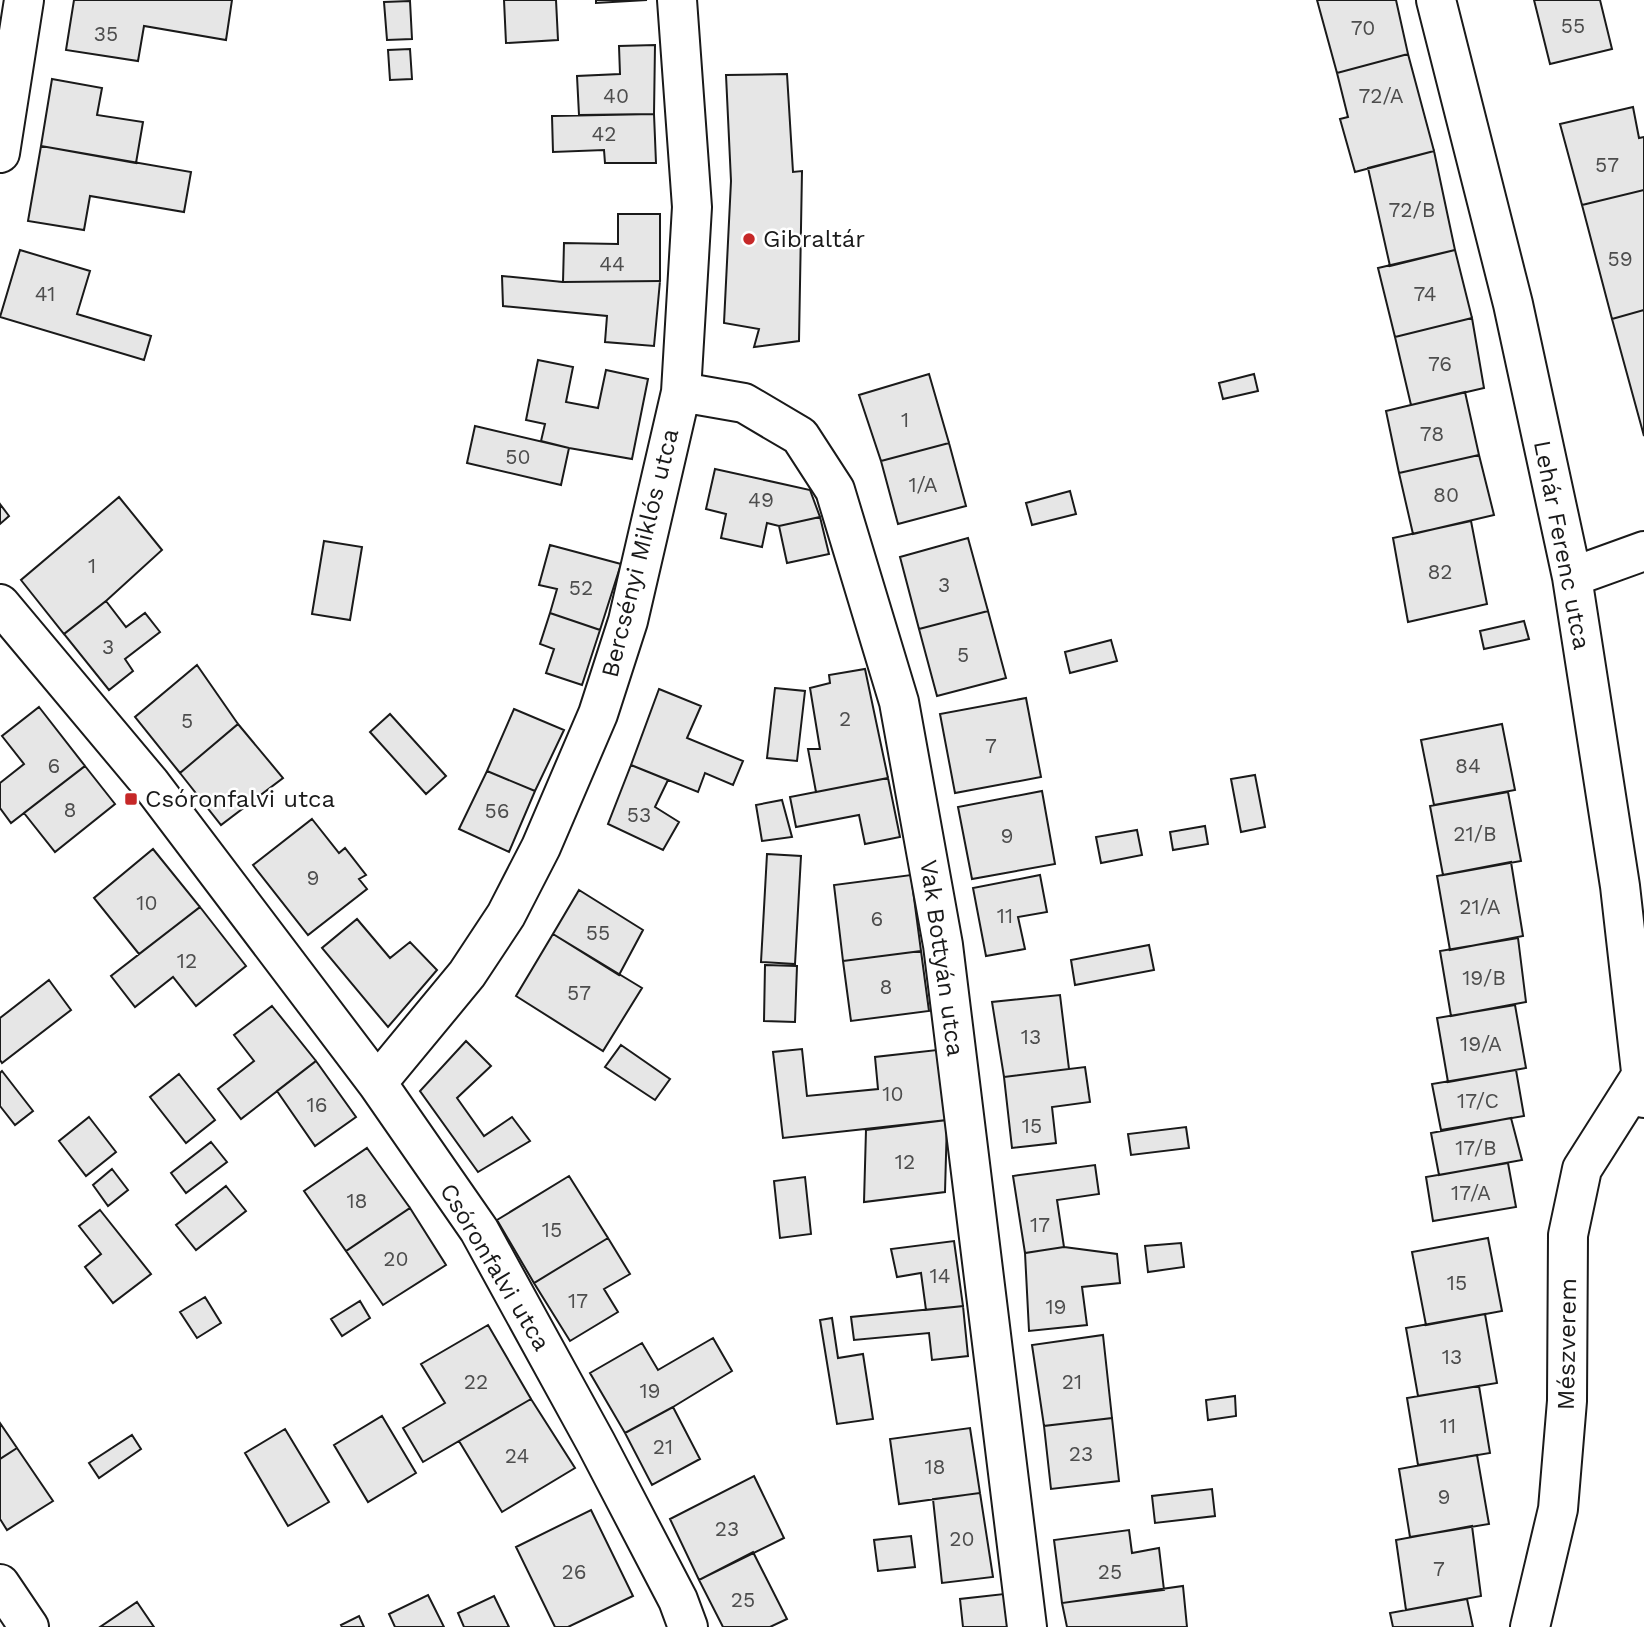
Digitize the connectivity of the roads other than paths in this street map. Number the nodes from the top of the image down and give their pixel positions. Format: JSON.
{"nodes":[{"id":1,"x":24,"y":0,"type":"edge"},
{"id":2,"x":677,"y":0,"type":"edge"},
{"id":3,"x":1436,"y":0,"type":"edge"},
{"id":4,"x":0,"y":153,"type":"edge"},
{"id":5,"x":681,"y":392,"type":"junction"},
{"id":6,"x":1644,"y":551,"type":"edge"},
{"id":7,"x":1572,"y":577,"type":"junction"},
{"id":8,"x":0,"y":604,"type":"edge"},
{"id":9,"x":377,"y":1083,"type":"junction"},
{"id":10,"x":1642,"y":1087,"type":"edge"},
{"id":11,"x":0,"y":1584,"type":"edge"},
{"id":12,"x":29,"y":1627,"type":"edge"},
{"id":13,"x":688,"y":1627,"type":"edge"},
{"id":14,"x":1027,"y":1627,"type":"edge"},
{"id":15,"x":1530,"y":1627,"type":"edge"}],
"edges":[{"from":1,"to":4,"type":"street"},
{"from":2,"to":5,"type":"street","name":"Bercsényi Miklós utca"},
{"from":3,"to":7,"type":"street","name":"Lehár Ferenc utca"},
{"from":5,"to":9,"type":"street","name":"Bercsényi Miklós utca"},
{"from":5,"to":14,"type":"street","name":"Vak Bottyán utca"},
{"from":6,"to":7,"type":"street"},
{"from":7,"to":10,"type":"street","name":"Lehár Ferenc utca"},
{"from":8,"to":9,"type":"street","name":"Csóronfalvi utca"},
{"from":9,"to":13,"type":"street","name":"Csóronfalvi utca"},
{"from":10,"to":15,"type":"street","name":"Mészverem"},
{"from":11,"to":12,"type":"street"}]}
